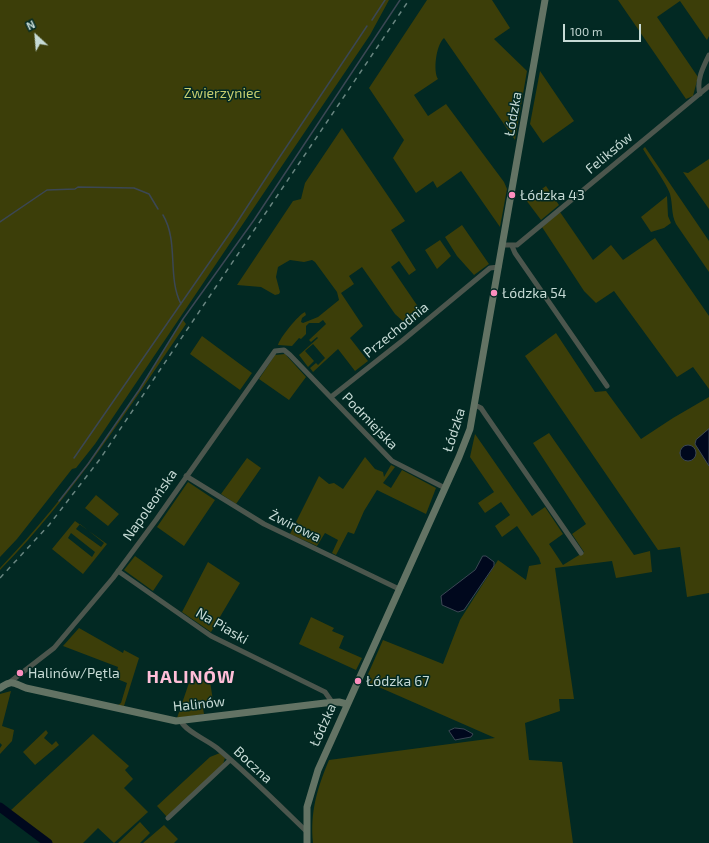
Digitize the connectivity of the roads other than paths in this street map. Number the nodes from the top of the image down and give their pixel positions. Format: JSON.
{"nodes":[{"id":1,"x":545,"y":0,"type":"edge"},
{"id":2,"x":709,"y":55,"type":"edge"},
{"id":3,"x":709,"y":86,"type":"edge"},
{"id":4,"x":700,"y":94,"type":"junction"},
{"id":5,"x":503,"y":245,"type":"junction"},
{"id":6,"x":512,"y":246,"type":"junction"},
{"id":7,"x":499,"y":267,"type":"junction"},
{"id":8,"x":290,"y":354,"type":"joint"},
{"id":9,"x":607,"y":386,"type":"dead end"},
{"id":10,"x":331,"y":397,"type":"junction"},
{"id":11,"x":475,"y":405,"type":"junction"},
{"id":12,"x":186,"y":476,"type":"junction"},
{"id":13,"x":445,"y":488,"type":"junction"},
{"id":14,"x":581,"y":553,"type":"dead end"},
{"id":15,"x":118,"y":571,"type":"junction"},
{"id":16,"x":399,"y":589,"type":"junction"},
{"id":17,"x":14,"y":683,"type":"junction"},
{"id":18,"x":0,"y":688,"type":"edge"},
{"id":19,"x":328,"y":702,"type":"junction"},
{"id":20,"x":347,"y":704,"type":"junction"},
{"id":21,"x":180,"y":721,"type":"junction"},
{"id":22,"x":230,"y":760,"type":"junction"},
{"id":23,"x":168,"y":818,"type":"dead end"},
{"id":24,"x":306,"y":831,"type":"junction"},
{"id":25,"x":307,"y":843,"type":"edge"}],
"edges":[{"from":1,"to":5,"type":"main road","name":"Łódzka"},
{"from":2,"to":4,"type":"street"},
{"from":3,"to":4,"type":"street","name":"Feliksów"},
{"from":4,"to":6,"type":"street","name":"Feliksów"},
{"from":5,"to":6,"type":"street"},
{"from":5,"to":7,"type":"main road","name":"Łódzka"},
{"from":6,"to":9,"type":"street"},
{"from":7,"to":10,"type":"street","name":"Przechodnia"},
{"from":7,"to":11,"type":"main road","name":"Łódzka"},
{"from":8,"to":10,"type":"street","name":"Podmiejska"},
{"from":8,"to":12,"type":"street","name":"Napoleońska"},
{"from":10,"to":13,"type":"street","name":"Podmiejska"},
{"from":11,"to":13,"type":"main road","name":"Łódzka"},
{"from":11,"to":14,"type":"street"},
{"from":12,"to":15,"type":"street","name":"Napoleońska"},
{"from":12,"to":16,"type":"street","name":"Żwirowa"},
{"from":13,"to":16,"type":"main road","name":"Łódzka"},
{"from":15,"to":17,"type":"street","name":"Napoleońska"},
{"from":15,"to":19,"type":"street","name":"Na Piaski"},
{"from":16,"to":20,"type":"main road","name":"Łódzka"},
{"from":17,"to":18,"type":"main road"},
{"from":17,"to":21,"type":"main road","name":"Halinów"},
{"from":19,"to":20,"type":"main road","name":"Halinów"},
{"from":19,"to":21,"type":"main road","name":"Halinów"},
{"from":20,"to":24,"type":"main road","name":"Łódzka"},
{"from":21,"to":22,"type":"street","name":"Boczna"},
{"from":22,"to":23,"type":"street"},
{"from":22,"to":24,"type":"street","name":"Boczna"},
{"from":24,"to":25,"type":"main road","name":"Łódzka"}]}
